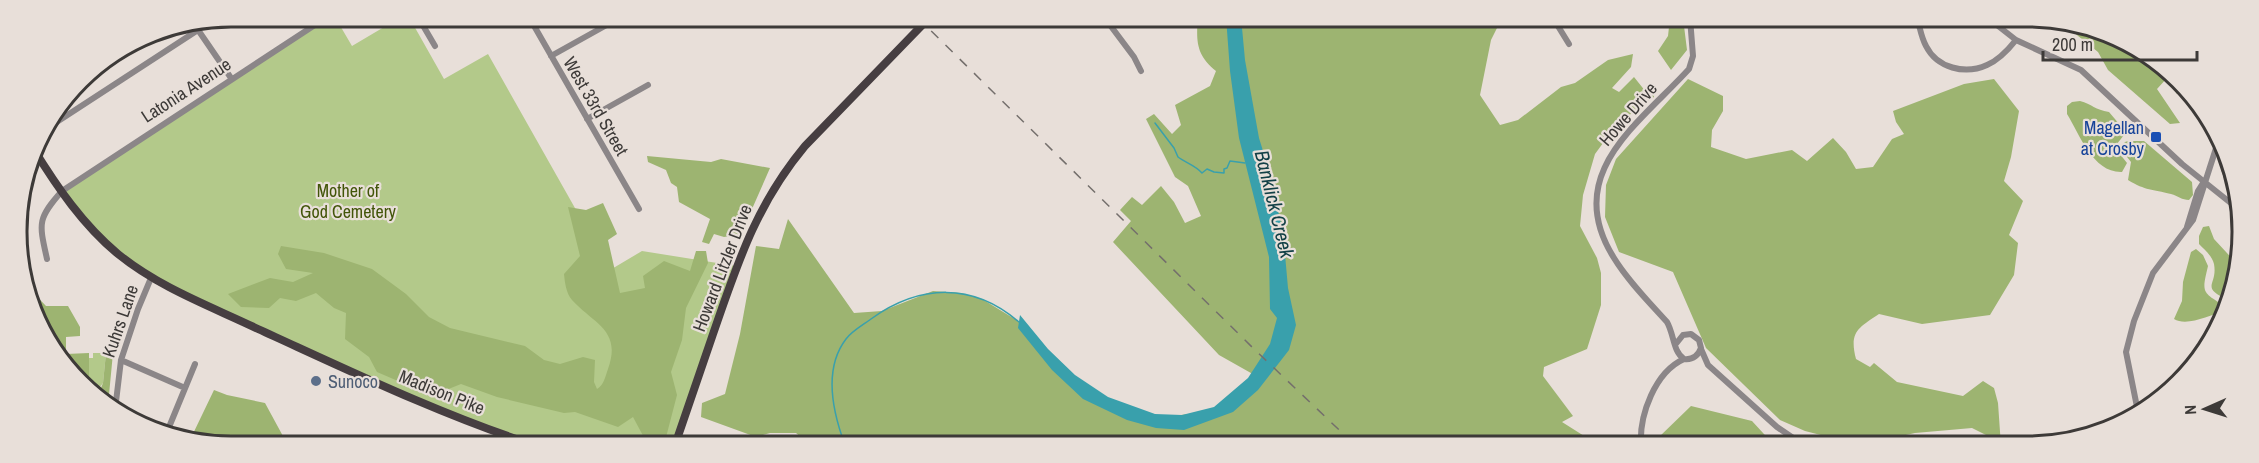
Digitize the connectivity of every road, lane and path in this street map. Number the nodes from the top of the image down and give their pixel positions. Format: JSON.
{"nodes":[{"id":1,"x":309,"y":27,"type":"edge"},
{"id":2,"x":424,"y":27,"type":"edge"},
{"id":3,"x":535,"y":27,"type":"edge"},
{"id":4,"x":603,"y":27,"type":"edge"},
{"id":5,"x":920,"y":27,"type":"edge"},
{"id":6,"x":1112,"y":27,"type":"edge"},
{"id":7,"x":1559,"y":27,"type":"edge"},
{"id":8,"x":1691,"y":27,"type":"edge"},
{"id":9,"x":1920,"y":27,"type":"edge"},
{"id":10,"x":1999,"y":27,"type":"edge"},
{"id":11,"x":198,"y":30,"type":"edge"},
{"id":12,"x":188,"y":32,"type":"edge"},
{"id":13,"x":2016,"y":40,"type":"junction"},
{"id":14,"x":1569,"y":44,"type":"dead end"},
{"id":15,"x":435,"y":46,"type":"dead end"},
{"id":16,"x":551,"y":56,"type":"junction"},
{"id":17,"x":1141,"y":71,"type":"dead end"},
{"id":18,"x":231,"y":78,"type":"junction"},
{"id":19,"x":648,"y":84,"type":"dead end"},
{"id":20,"x":60,"y":119,"type":"edge"},
{"id":21,"x":587,"y":119,"type":"junction"},
{"id":22,"x":2215,"y":151,"type":"edge"},
{"id":23,"x":41,"y":159,"type":"edge"},
{"id":24,"x":2204,"y":183,"type":"junction"},
{"id":25,"x":62,"y":191,"type":"junction"},
{"id":26,"x":2230,"y":202,"type":"edge"},
{"id":27,"x":639,"y":209,"type":"dead end"},
{"id":28,"x":47,"y":259,"type":"dead end"},
{"id":29,"x":151,"y":278,"type":"junction"},
{"id":30,"x":1666,"y":322,"type":"junction"},
{"id":31,"x":1687,"y":334,"type":"junction"},
{"id":32,"x":1676,"y":347,"type":"junction"},
{"id":33,"x":1701,"y":348,"type":"junction"},
{"id":34,"x":1693,"y":358,"type":"junction"},
{"id":35,"x":1684,"y":359,"type":"junction"},
{"id":36,"x":121,"y":360,"type":"junction"},
{"id":37,"x":195,"y":364,"type":"dead end"},
{"id":38,"x":1708,"y":365,"type":"junction"},
{"id":39,"x":1670,"y":368,"type":"junction"},
{"id":40,"x":185,"y":388,"type":"junction"},
{"id":41,"x":116,"y":400,"type":"edge"},
{"id":42,"x":2137,"y":405,"type":"edge"},
{"id":43,"x":169,"y":426,"type":"edge"},
{"id":44,"x":505,"y":436,"type":"edge"},
{"id":45,"x":678,"y":436,"type":"edge"},
{"id":46,"x":1641,"y":436,"type":"edge"},
{"id":47,"x":1790,"y":436,"type":"edge"}],
"edges":[{"from":1,"to":18,"type":"street","name":"Latonia Avenue"},
{"from":2,"to":15,"type":"street"},
{"from":3,"to":16,"type":"street","name":"West 33rd Street"},
{"from":4,"to":16,"type":"street"},
{"from":5,"to":45,"type":"main road","name":"Howard Litzler Drive"},
{"from":6,"to":17,"type":"street"},
{"from":7,"to":14,"type":"street"},
{"from":8,"to":30,"type":"street","name":"Howe Drive"},
{"from":9,"to":13,"type":"street"},
{"from":10,"to":13,"type":"street"},
{"from":11,"to":18,"type":"street"},
{"from":12,"to":20,"type":"street"},
{"from":13,"to":24,"type":"street"},
{"from":16,"to":21,"type":"street","name":"West 33rd Street"},
{"from":18,"to":25,"type":"street","name":"Latonia Avenue"},
{"from":19,"to":21,"type":"street"},
{"from":21,"to":27,"type":"street","name":"West 33rd Street"},
{"from":22,"to":24,"type":"street"},
{"from":23,"to":25,"type":"main road","name":"Madison Pike"},
{"from":24,"to":26,"type":"street"},
{"from":24,"to":42,"type":"street"},
{"from":25,"to":28,"type":"street","name":"Latonia Avenue"},
{"from":25,"to":29,"type":"main road","name":"Madison Pike"},
{"from":29,"to":36,"type":"street","name":"Kuhrs Lane"},
{"from":29,"to":44,"type":"main road","name":"Madison Pike"},
{"from":30,"to":31,"type":"street","name":"Howe Drive"},
{"from":30,"to":32,"type":"street","name":"Howe Drive"},
{"from":31,"to":32,"type":"street"},
{"from":31,"to":33,"type":"street"},
{"from":32,"to":35,"type":"street"},
{"from":32,"to":39,"type":"street"},
{"from":33,"to":34,"type":"street"},
{"from":33,"to":38,"type":"street"},
{"from":34,"to":35,"type":"street"},
{"from":34,"to":38,"type":"street"},
{"from":35,"to":39,"type":"street"},
{"from":36,"to":40,"type":"street"},
{"from":36,"to":41,"type":"street","name":"Kuhrs Lane"},
{"from":37,"to":40,"type":"street"},
{"from":38,"to":47,"type":"street"},
{"from":39,"to":46,"type":"street"},
{"from":40,"to":43,"type":"street"}]}
